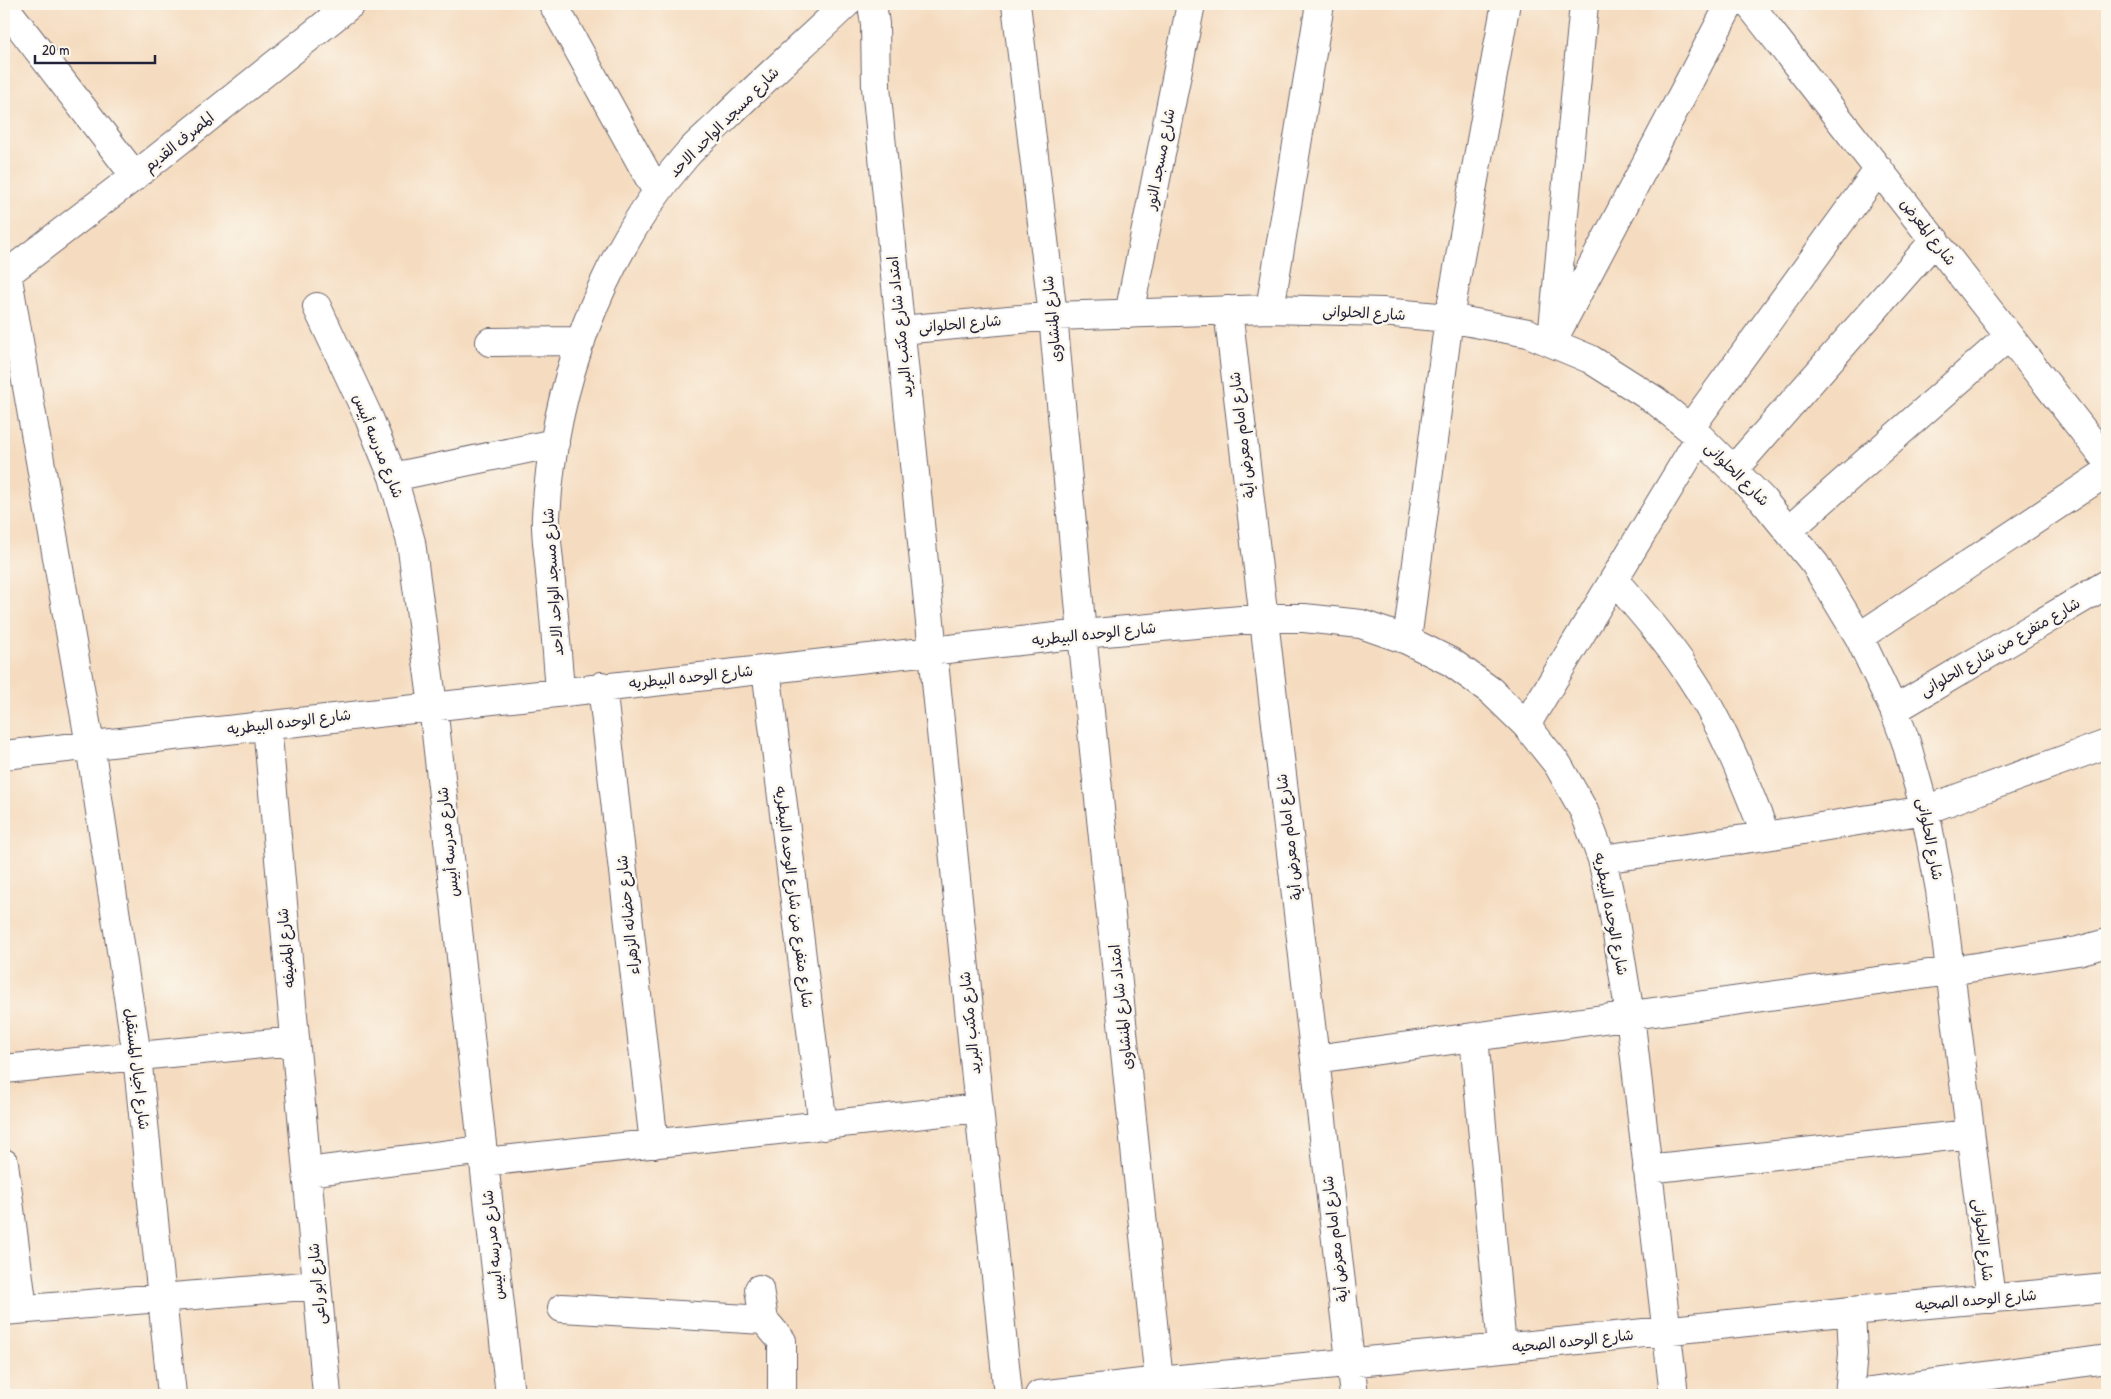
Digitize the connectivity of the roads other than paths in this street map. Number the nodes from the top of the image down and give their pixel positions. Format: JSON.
{"nodes":[{"id":1,"x":351,"y":4,"type":"edge"},
{"id":2,"x":553,"y":4,"type":"edge"},
{"id":3,"x":846,"y":4,"type":"edge"},
{"id":4,"x":872,"y":4,"type":"edge"},
{"id":5,"x":1016,"y":4,"type":"edge"},
{"id":6,"x":1191,"y":4,"type":"edge"},
{"id":7,"x":1320,"y":4,"type":"edge"},
{"id":8,"x":1504,"y":4,"type":"edge"},
{"id":9,"x":1584,"y":4,"type":"edge"},
{"id":10,"x":1730,"y":4,"type":"edge"},
{"id":11,"x":1749,"y":4,"type":"edge"},
{"id":12,"x":4,"y":6,"type":"edge"},
{"id":13,"x":1879,"y":169,"type":"junction"},
{"id":14,"x":135,"y":176,"type":"junction"},
{"id":15,"x":657,"y":192,"type":"junction"},
{"id":16,"x":1935,"y":240,"type":"junction"},
{"id":17,"x":5,"y":274,"type":"edge"},
{"id":18,"x":318,"y":307,"type":"dead end"},
{"id":19,"x":1270,"y":309,"type":"junction"},
{"id":20,"x":1228,"y":310,"type":"junction"},
{"id":21,"x":1129,"y":314,"type":"junction"},
{"id":22,"x":1053,"y":316,"type":"junction"},
{"id":23,"x":1449,"y":318,"type":"junction"},
{"id":24,"x":901,"y":330,"type":"junction"},
{"id":25,"x":2009,"y":336,"type":"junction"},
{"id":26,"x":581,"y":341,"type":"junction"},
{"id":27,"x":490,"y":342,"type":"dead end"},
{"id":28,"x":1552,"y":342,"type":"junction"},
{"id":29,"x":1695,"y":432,"type":"junction"},
{"id":30,"x":555,"y":442,"type":"junction"},
{"id":31,"x":2102,"y":443,"type":"edge"},
{"id":32,"x":1734,"y":469,"type":"junction"},
{"id":33,"x":2107,"y":472,"type":"edge"},
{"id":34,"x":393,"y":477,"type":"junction"},
{"id":35,"x":1789,"y":530,"type":"junction"},
{"id":36,"x":1614,"y":580,"type":"junction"},
{"id":37,"x":2107,"y":584,"type":"edge"},
{"id":38,"x":1264,"y":618,"type":"junction"},
{"id":39,"x":1082,"y":634,"type":"junction"},
{"id":40,"x":1859,"y":637,"type":"junction"},
{"id":41,"x":1407,"y":640,"type":"junction"},
{"id":42,"x":933,"y":651,"type":"junction"},
{"id":43,"x":766,"y":668,"type":"junction"},
{"id":44,"x":602,"y":686,"type":"junction"},
{"id":45,"x":560,"y":691,"type":"junction"},
{"id":46,"x":433,"y":706,"type":"junction"},
{"id":47,"x":1894,"y":710,"type":"junction"},
{"id":48,"x":1526,"y":724,"type":"junction"},
{"id":49,"x":267,"y":725,"type":"junction"},
{"id":50,"x":2107,"y":744,"type":"edge"},
{"id":51,"x":90,"y":745,"type":"junction"},
{"id":52,"x":4,"y":755,"type":"edge"},
{"id":53,"x":1925,"y":810,"type":"junction"},
{"id":54,"x":1766,"y":836,"type":"junction"},
{"id":55,"x":1602,"y":859,"type":"junction"},
{"id":56,"x":2107,"y":944,"type":"edge"},
{"id":57,"x":1950,"y":970,"type":"junction"},
{"id":58,"x":1630,"y":1015,"type":"junction"},
{"id":59,"x":1474,"y":1037,"type":"junction"},
{"id":60,"x":295,"y":1041,"type":"junction"},
{"id":61,"x":137,"y":1056,"type":"junction"},
{"id":62,"x":1314,"y":1059,"type":"junction"},
{"id":63,"x":4,"y":1069,"type":"edge"},
{"id":64,"x":979,"y":1108,"type":"junction"},
{"id":65,"x":823,"y":1126,"type":"junction"},
{"id":66,"x":1970,"y":1134,"type":"junction"},
{"id":67,"x":654,"y":1144,"type":"junction"},
{"id":68,"x":483,"y":1156,"type":"junction"},
{"id":69,"x":4,"y":1163,"type":"edge"},
{"id":70,"x":1646,"y":1168,"type":"junction"},
{"id":71,"x":307,"y":1172,"type":"junction"},
{"id":72,"x":316,"y":1284,"type":"junction"},
{"id":73,"x":2107,"y":1288,"type":"edge"},
{"id":74,"x":760,"y":1289,"type":"dead end"},
{"id":75,"x":162,"y":1297,"type":"junction"},
{"id":76,"x":1990,"y":1299,"type":"junction"},
{"id":77,"x":562,"y":1308,"type":"dead end"},
{"id":78,"x":13,"y":1310,"type":"edge"},
{"id":79,"x":1851,"y":1312,"type":"junction"},
{"id":80,"x":764,"y":1320,"type":"junction"},
{"id":81,"x":1665,"y":1331,"type":"junction"},
{"id":82,"x":1502,"y":1348,"type":"junction"},
{"id":83,"x":2107,"y":1358,"type":"edge"},
{"id":84,"x":1350,"y":1363,"type":"junction"},
{"id":85,"x":1159,"y":1381,"type":"junction"},
{"id":86,"x":1066,"y":1394,"type":"edge"},
{"id":87,"x":172,"y":1395,"type":"edge"},
{"id":88,"x":328,"y":1395,"type":"edge"},
{"id":89,"x":510,"y":1395,"type":"edge"},
{"id":90,"x":782,"y":1395,"type":"edge"},
{"id":91,"x":1008,"y":1395,"type":"edge"},
{"id":92,"x":1039,"y":1395,"type":"edge"},
{"id":93,"x":1354,"y":1395,"type":"edge"},
{"id":94,"x":1674,"y":1395,"type":"edge"},
{"id":95,"x":1849,"y":1395,"type":"edge"}],
"edges":[{"from":1,"to":14,"type":"street","name":"المصرف القديم"},
{"from":2,"to":15,"type":"street"},
{"from":3,"to":15,"type":"street","name":"شارع مسجد الواحد الاحد"},
{"from":4,"to":24,"type":"street","name":"امتداد شارع مكتب البريد"},
{"from":5,"to":22,"type":"street","name":"شارع المنشاوى"},
{"from":6,"to":21,"type":"street","name":"شارع مسجد النور"},
{"from":7,"to":19,"type":"street"},
{"from":8,"to":23,"type":"street"},
{"from":9,"to":28,"type":"street"},
{"from":10,"to":28,"type":"street"},
{"from":11,"to":13,"type":"street","name":"شارع المعرض"},
{"from":12,"to":14,"type":"street"},
{"from":13,"to":16,"type":"street","name":"شارع المعرض"},
{"from":13,"to":29,"type":"street"},
{"from":14,"to":17,"type":"street","name":"المصرف القديم"},
{"from":15,"to":26,"type":"street","name":"شارع مسجد الواحد الاحد"},
{"from":16,"to":25,"type":"street","name":"شارع المعرض"},
{"from":16,"to":32,"type":"street"},
{"from":17,"to":51,"type":"street","name":"شارع اجيال المستقبل"},
{"from":18,"to":34,"type":"street","name":"شارع مدرسه أبيس"},
{"from":19,"to":20,"type":"street","name":"شارع الحلوانى"},
{"from":19,"to":23,"type":"street","name":"شارع الحلوانى"},
{"from":20,"to":21,"type":"street","name":"شارع الحلوانى"},
{"from":20,"to":38,"type":"street","name":"شارع امام معرض أية"},
{"from":21,"to":22,"type":"street","name":"شارع الحلوانى"},
{"from":22,"to":24,"type":"street","name":"شارع الحلوانى"},
{"from":22,"to":39,"type":"street","name":"شارع المنشاوى"},
{"from":23,"to":28,"type":"street","name":"شارع الحلوانى"},
{"from":23,"to":41,"type":"street"},
{"from":24,"to":42,"type":"street","name":"امتداد شارع مكتب البريد"},
{"from":25,"to":31,"type":"street","name":"شارع المعرض"},
{"from":25,"to":35,"type":"street"},
{"from":26,"to":27,"type":"street"},
{"from":26,"to":30,"type":"street","name":"شارع مسجد الواحد الاحد"},
{"from":28,"to":29,"type":"street","name":"شارع الحلوانى"},
{"from":29,"to":32,"type":"street","name":"شارع الحلوانى"},
{"from":29,"to":36,"type":"street"},
{"from":30,"to":34,"type":"street"},
{"from":30,"to":45,"type":"street","name":"شارع مسجد الواحد الاحد"},
{"from":32,"to":35,"type":"street","name":"شارع الحلوانى"},
{"from":33,"to":40,"type":"street"},
{"from":34,"to":46,"type":"street","name":"شارع مدرسه أبيس"},
{"from":35,"to":40,"type":"street","name":"شارع الحلوانى"},
{"from":36,"to":48,"type":"street"},
{"from":36,"to":54,"type":"street"},
{"from":37,"to":47,"type":"street","name":"شارع متفرع من شارع الحلوانى"},
{"from":38,"to":39,"type":"street","name":"شارع الوحده البيطريه"},
{"from":38,"to":41,"type":"street","name":"شارع الوحده البيطريه"},
{"from":38,"to":62,"type":"street","name":"شارع امام معرض أية"},
{"from":39,"to":42,"type":"street","name":"شارع الوحده البيطريه"},
{"from":39,"to":85,"type":"street","name":"امتداد شارع المنشاوى"},
{"from":40,"to":47,"type":"street","name":"شارع الحلوانى"},
{"from":41,"to":48,"type":"street","name":"شارع الوحده البيطريه"},
{"from":42,"to":43,"type":"street","name":"شارع الوحده البيطريه"},
{"from":42,"to":64,"type":"street","name":"شارع مكتب البريد"},
{"from":43,"to":44,"type":"street","name":"شارع الوحده البيطريه"},
{"from":43,"to":65,"type":"street","name":"شارع متفرع من شارع الوحده البيطريه"},
{"from":44,"to":45,"type":"street","name":"شارع الوحده البيطريه"},
{"from":44,"to":67,"type":"street","name":"شارع حضانه الزهراء"},
{"from":45,"to":46,"type":"street","name":"شارع الوحده البيطريه"},
{"from":46,"to":49,"type":"street","name":"شارع الوحده البيطريه"},
{"from":46,"to":68,"type":"street","name":"شارع مدرسه أبيس"},
{"from":47,"to":53,"type":"street","name":"شارع الحلوانى"},
{"from":48,"to":55,"type":"street","name":"شارع الوحده البيطريه"},
{"from":49,"to":51,"type":"street","name":"شارع الوحده البيطريه"},
{"from":49,"to":60,"type":"street","name":"شارع المضيفه"},
{"from":50,"to":53,"type":"street"},
{"from":51,"to":52,"type":"street","name":"شارع الوحده البيطريه"},
{"from":51,"to":61,"type":"street","name":"شارع اجيال المستقبل"},
{"from":53,"to":54,"type":"street"},
{"from":53,"to":57,"type":"street","name":"شارع الحلوانى"},
{"from":54,"to":55,"type":"street"},
{"from":55,"to":58,"type":"street","name":"شارع الوحده البيطريه"},
{"from":56,"to":57,"type":"street"},
{"from":57,"to":58,"type":"street"},
{"from":57,"to":66,"type":"street","name":"شارع الحلوانى"},
{"from":58,"to":59,"type":"street"},
{"from":58,"to":70,"type":"street","name":"شارع الوحده البيطريه"},
{"from":59,"to":62,"type":"street"},
{"from":59,"to":82,"type":"street"},
{"from":60,"to":61,"type":"street"},
{"from":60,"to":71,"type":"street","name":"شارع المضيفه"},
{"from":61,"to":63,"type":"street"},
{"from":61,"to":75,"type":"street","name":"شارع اجيال المستقبل"},
{"from":62,"to":84,"type":"street","name":"شارع امام معرض أية"},
{"from":64,"to":65,"type":"street"},
{"from":64,"to":91,"type":"street","name":"شارع مكتب البريد"},
{"from":65,"to":67,"type":"street"},
{"from":66,"to":70,"type":"street"},
{"from":66,"to":76,"type":"street","name":"شارع الحلوانى"},
{"from":67,"to":68,"type":"street"},
{"from":68,"to":71,"type":"street"},
{"from":68,"to":89,"type":"street","name":"شارع مدرسه أبيس"},
{"from":69,"to":78,"type":"street"},
{"from":70,"to":81,"type":"street","name":"شارع الوحده البيطريه"},
{"from":71,"to":72,"type":"street","name":"شارع ابو راعى"},
{"from":72,"to":75,"type":"street"},
{"from":72,"to":88,"type":"street","name":"شارع ابو راعى"},
{"from":73,"to":76,"type":"street","name":"شارع الوحده الصحيه"},
{"from":74,"to":80,"type":"street"},
{"from":75,"to":78,"type":"street"},
{"from":75,"to":87,"type":"street","name":"شارع اجيال المستقبل"},
{"from":76,"to":79,"type":"street","name":"شارع الوحده الصحيه"},
{"from":77,"to":80,"type":"street"},
{"from":79,"to":81,"type":"street","name":"شارع الوحده الصحيه"},
{"from":79,"to":95,"type":"street"},
{"from":80,"to":90,"type":"street"},
{"from":81,"to":82,"type":"street","name":"شارع الوحده الصحيه"},
{"from":81,"to":94,"type":"street","name":"شارع الوحده البيطريه"},
{"from":82,"to":84,"type":"street","name":"شارع الوحده الصحيه"},
{"from":83,"to":95,"type":"street"},
{"from":84,"to":85,"type":"street","name":"شارع الوحده الصحيه"},
{"from":84,"to":93,"type":"street","name":"شارع امام معرض أية"},
{"from":85,"to":86,"type":"street","name":"شارع الوحده الصحيه"},
{"from":86,"to":92,"type":"street","name":"شارع الوحده الصحيه"}]}
